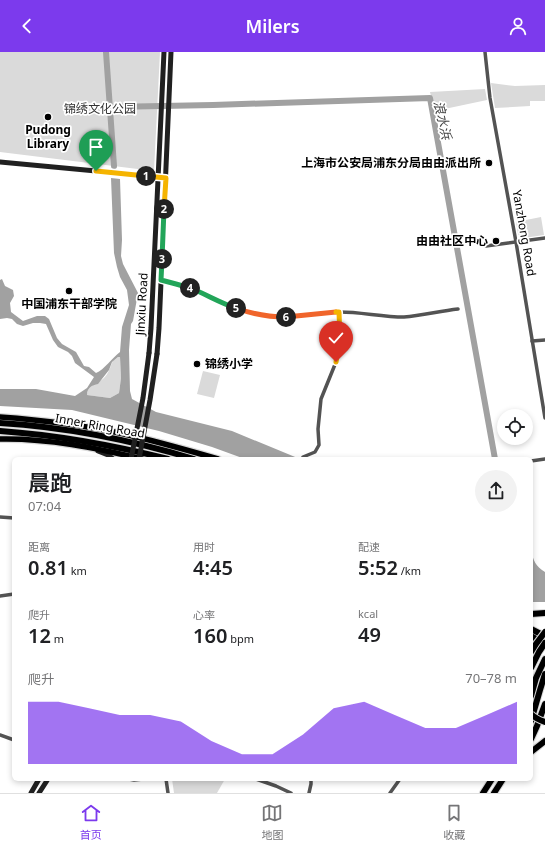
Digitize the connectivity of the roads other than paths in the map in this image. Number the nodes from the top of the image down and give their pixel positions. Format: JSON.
{"nodes":[{"id":1,"x":164,"y":52,"type":"edge"},
{"id":2,"x":171,"y":52,"type":"edge"},
{"id":3,"x":485,"y":52,"type":"edge"},
{"id":4,"x":0,"y":162,"type":"edge"},
{"id":5,"x":158,"y":177,"type":"junction"},
{"id":6,"x":166,"y":178,"type":"junction"},
{"id":7,"x":545,"y":238,"type":"edge"},
{"id":8,"x":516,"y":242,"type":"junction"},
{"id":9,"x":486,"y":246,"type":"dead end"},
{"id":10,"x":161,"y":280,"type":"junction"},
{"id":11,"x":458,"y":309,"type":"dead end"},
{"id":12,"x":339,"y":312,"type":"junction"},
{"id":13,"x":545,"y":340,"type":"edge"},
{"id":14,"x":532,"y":341,"type":"junction"},
{"id":15,"x":543,"y":393,"type":"edge"},
{"id":16,"x":0,"y":417,"type":"edge"},
{"id":17,"x":545,"y":418,"type":"edge"},
{"id":18,"x":0,"y":424,"type":"edge"},
{"id":19,"x":0,"y":431,"type":"edge"},
{"id":20,"x":0,"y":439,"type":"edge"},
{"id":21,"x":72,"y":445,"type":"junction"},
{"id":22,"x":110,"y":457,"type":"edge"},
{"id":23,"x":131,"y":457,"type":"edge"},
{"id":24,"x":133,"y":457,"type":"edge"},
{"id":25,"x":139,"y":457,"type":"edge"},
{"id":26,"x":160,"y":457,"type":"edge"},
{"id":27,"x":187,"y":457,"type":"edge"},
{"id":28,"x":211,"y":457,"type":"edge"},
{"id":29,"x":305,"y":457,"type":"edge"},
{"id":30,"x":545,"y":459,"type":"edge"},
{"id":31,"x":533,"y":461,"type":"edge"},
{"id":32,"x":0,"y":517,"type":"edge"},
{"id":33,"x":12,"y":518,"type":"edge"},
{"id":34,"x":12,"y":594,"type":"edge"},
{"id":35,"x":0,"y":596,"type":"edge"},
{"id":36,"x":545,"y":613,"type":"edge"},
{"id":37,"x":533,"y":614,"type":"edge"},
{"id":38,"x":533,"y":628,"type":"edge"},
{"id":39,"x":545,"y":634,"type":"edge"},
{"id":40,"x":533,"y":638,"type":"edge"},
{"id":41,"x":545,"y":644,"type":"edge"},
{"id":42,"x":533,"y":649,"type":"edge"},
{"id":43,"x":545,"y":659,"type":"edge"},
{"id":44,"x":533,"y":664,"type":"edge"},
{"id":45,"x":545,"y":674,"type":"edge"},
{"id":46,"x":537,"y":688,"type":"junction"},
{"id":47,"x":533,"y":693,"type":"edge"},
{"id":48,"x":545,"y":704,"type":"edge"},
{"id":49,"x":533,"y":710,"type":"edge"},
{"id":50,"x":533,"y":716,"type":"edge"},
{"id":51,"x":545,"y":722,"type":"edge"},
{"id":52,"x":0,"y":735,"type":"edge"},
{"id":53,"x":533,"y":735,"type":"edge"},
{"id":54,"x":12,"y":739,"type":"edge"},
{"id":55,"x":545,"y":741,"type":"edge"},
{"id":56,"x":533,"y":750,"type":"edge"},
{"id":57,"x":39,"y":781,"type":"edge"},
{"id":58,"x":47,"y":781,"type":"edge"},
{"id":59,"x":166,"y":781,"type":"edge"},
{"id":60,"x":262,"y":781,"type":"edge"},
{"id":61,"x":311,"y":781,"type":"edge"},
{"id":62,"x":399,"y":781,"type":"edge"},
{"id":63,"x":491,"y":781,"type":"edge"},
{"id":64,"x":502,"y":781,"type":"edge"},
{"id":65,"x":31,"y":793,"type":"edge"},
{"id":66,"x":39,"y":793,"type":"edge"},
{"id":67,"x":168,"y":793,"type":"edge"},
{"id":68,"x":291,"y":793,"type":"edge"},
{"id":69,"x":310,"y":793,"type":"edge"},
{"id":70,"x":390,"y":793,"type":"edge"},
{"id":71,"x":483,"y":793,"type":"edge"},
{"id":72,"x":494,"y":793,"type":"edge"}],
"edges":[{"from":1,"to":5,"type":"main road","name":"Jinxiu Road"},
{"from":2,"to":6,"type":"main road","name":"Jinxiu Road"},
{"from":3,"to":8,"type":"street","name":"Yanzhong Road"},
{"from":4,"to":5,"type":"main road"},
{"from":5,"to":6,"type":"main road"},
{"from":5,"to":23,"type":"main road","name":"Jinxiu Road","bridge":true},
{"from":6,"to":10,"type":"main road","name":"Jinxiu Road"},
{"from":7,"to":8,"type":"street"},
{"from":8,"to":9,"type":"street"},
{"from":8,"to":14,"type":"street","name":"Yanzhong Road"},
{"from":10,"to":12,"type":"street"},
{"from":10,"to":25,"type":"main road","name":"Jinxiu Road","bridge":true},
{"from":11,"to":12,"type":"street"},
{"from":12,"to":29,"type":"street"},
{"from":13,"to":14,"type":"street"},
{"from":14,"to":15,"type":"street","name":"Yanzhong Road"},
{"from":15,"to":17,"type":"street","name":"Yanzhong Road"},
{"from":16,"to":28,"type":"main road"},
{"from":18,"to":27,"type":"highway","name":"Inner Ring Road"},
{"from":19,"to":26,"type":"highway","name":"Inner Ring Road"},
{"from":20,"to":21,"type":"main road"},
{"from":21,"to":22,"type":"main road"},
{"from":21,"to":24,"type":"main road"},
{"from":30,"to":31,"type":"street"},
{"from":32,"to":33,"type":"street"},
{"from":34,"to":35,"type":"street"},
{"from":36,"to":37,"type":"highway"},
{"from":38,"to":39,"type":"highway"},
{"from":39,"to":42,"type":"highway","bridge":true},
{"from":40,"to":41,"type":"highway","bridge":true},
{"from":41,"to":44,"type":"highway","bridge":true},
{"from":43,"to":46,"type":"highway"},
{"from":45,"to":46,"type":"highway"},
{"from":46,"to":47,"type":"highway"},
{"from":46,"to":49,"type":"highway"},
{"from":48,"to":53,"type":"highway"},
{"from":50,"to":51,"type":"highway","bridge":true},
{"from":52,"to":54,"type":"street"},
{"from":55,"to":56,"type":"highway"},
{"from":57,"to":65,"type":"main road"},
{"from":58,"to":66,"type":"main road"},
{"from":59,"to":67,"type":"street"},
{"from":60,"to":68,"type":"street"},
{"from":61,"to":69,"type":"street"},
{"from":62,"to":70,"type":"street"},
{"from":63,"to":71,"type":"highway"},
{"from":64,"to":72,"type":"highway"}]}
